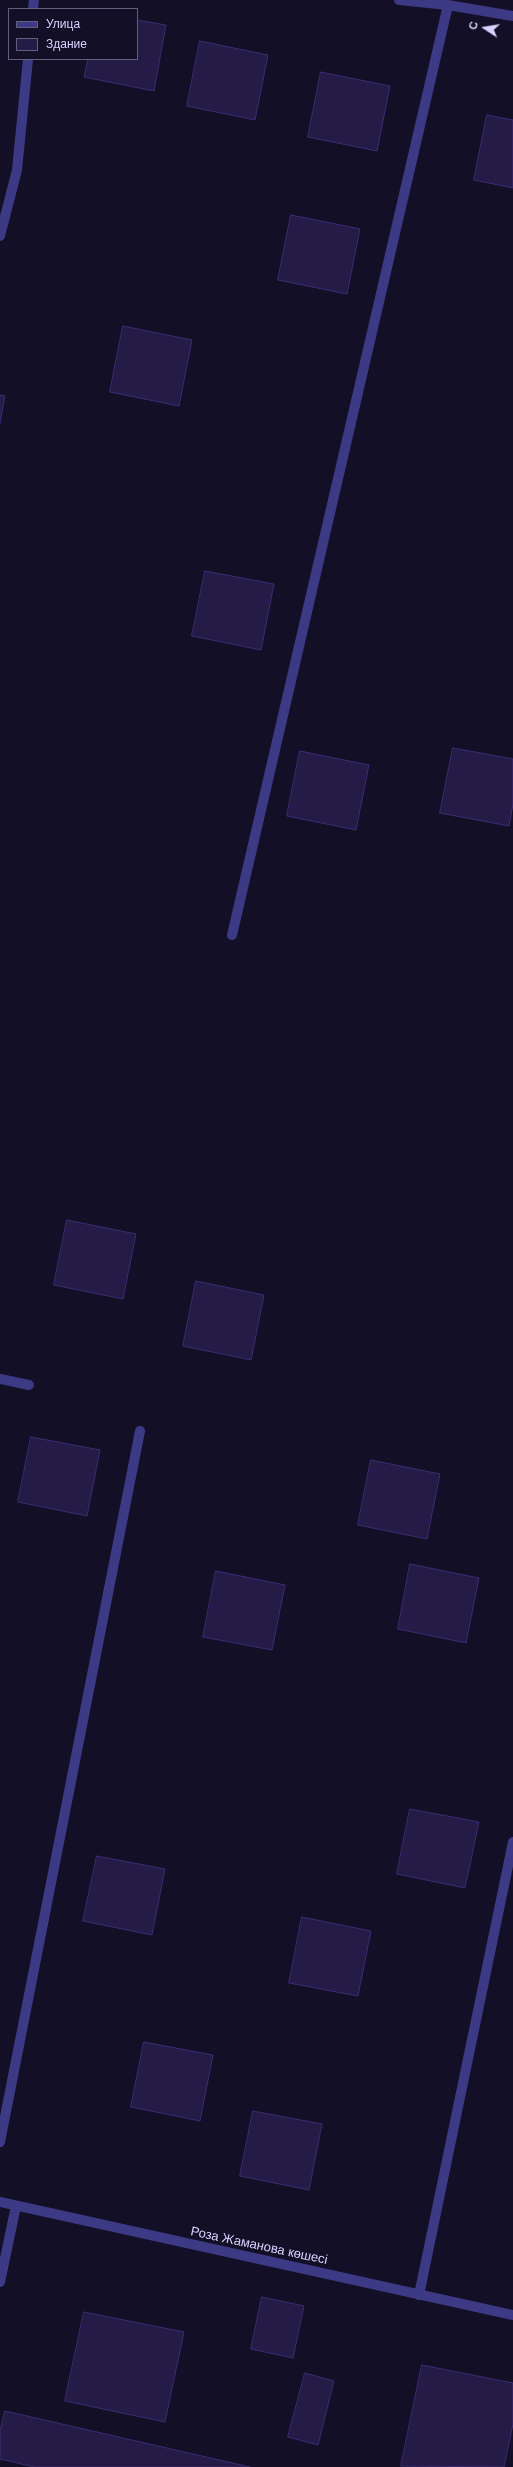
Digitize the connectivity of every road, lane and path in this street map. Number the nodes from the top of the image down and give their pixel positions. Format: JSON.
{"nodes":[{"id":1,"x":399,"y":0,"type":"edge"},
{"id":2,"x":448,"y":5,"type":"junction"},
{"id":3,"x":513,"y":16,"type":"edge"},
{"id":4,"x":28,"y":60,"type":"edge"},
{"id":5,"x":0,"y":236,"type":"edge"},
{"id":6,"x":232,"y":935,"type":"dead end"},
{"id":7,"x":0,"y":1379,"type":"edge"},
{"id":8,"x":29,"y":1385,"type":"dead end"},
{"id":9,"x":140,"y":1431,"type":"dead end"},
{"id":10,"x":513,"y":1842,"type":"edge"},
{"id":11,"x":0,"y":2142,"type":"edge"},
{"id":12,"x":0,"y":2202,"type":"edge"},
{"id":13,"x":16,"y":2206,"type":"junction"},
{"id":14,"x":0,"y":2282,"type":"edge"},
{"id":15,"x":419,"y":2295,"type":"junction"},
{"id":16,"x":513,"y":2315,"type":"edge"}],
"edges":[{"from":1,"to":2,"type":"street"},
{"from":2,"to":3,"type":"street"},
{"from":2,"to":6,"type":"street"},
{"from":4,"to":5,"type":"street"},
{"from":7,"to":8,"type":"street"},
{"from":9,"to":11,"type":"street"},
{"from":10,"to":15,"type":"street"},
{"from":12,"to":13,"type":"street","name":"Роза Жаманова көшесі"},
{"from":13,"to":14,"type":"street"},
{"from":13,"to":15,"type":"street","name":"Роза Жаманова көшесі"},
{"from":15,"to":16,"type":"street","name":"Роза Жаманова көшесі"}]}
